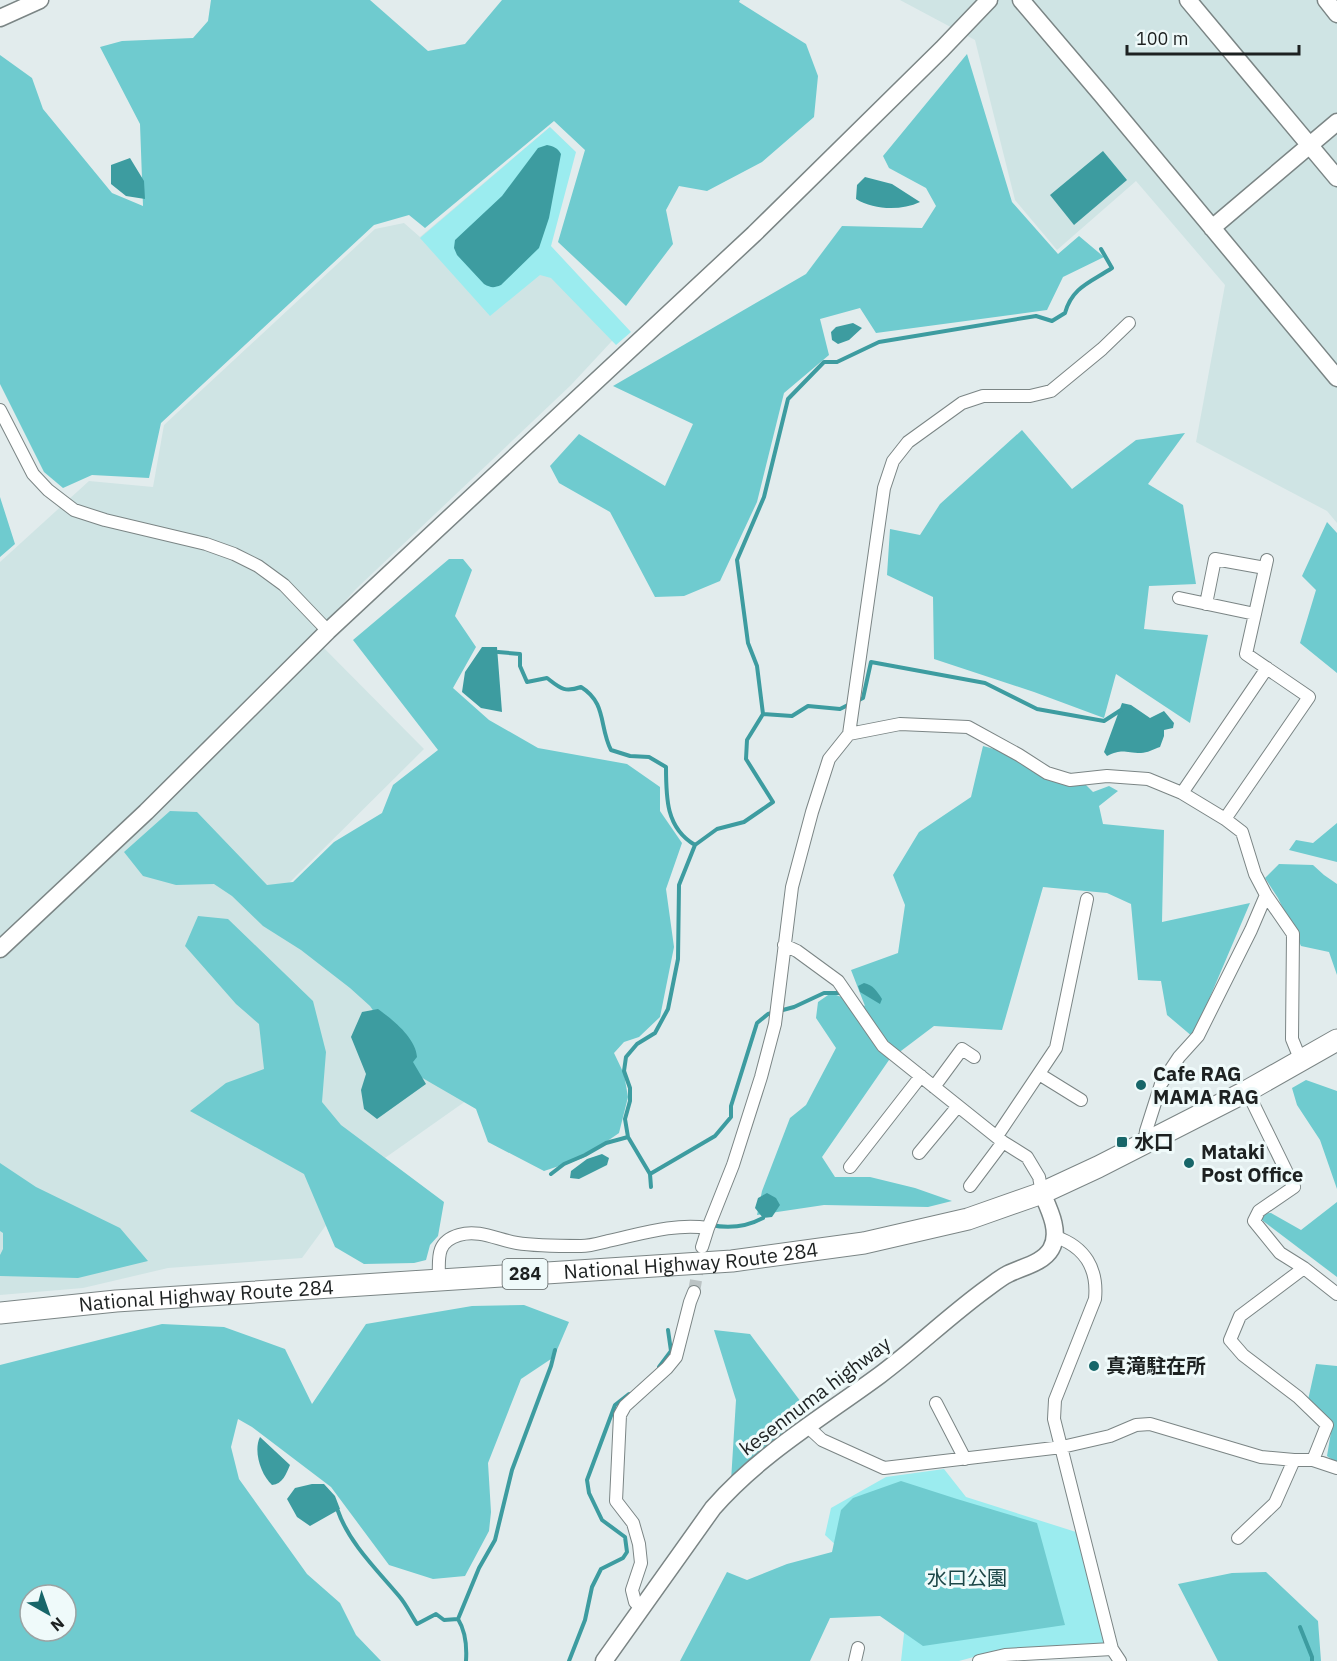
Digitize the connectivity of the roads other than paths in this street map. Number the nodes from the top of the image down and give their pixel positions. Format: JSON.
{"nodes":[{"id":1,"x":40,"y":0,"type":"edge"},
{"id":2,"x":989,"y":0,"type":"edge"},
{"id":3,"x":1021,"y":0,"type":"edge"},
{"id":4,"x":1188,"y":0,"type":"edge"},
{"id":5,"x":1326,"y":0,"type":"edge"},
{"id":6,"x":1337,"y":14,"type":"edge"},
{"id":7,"x":0,"y":18,"type":"edge"},
{"id":8,"x":1337,"y":122,"type":"edge"},
{"id":9,"x":1309,"y":145,"type":"junction"},
{"id":10,"x":1337,"y":178,"type":"edge"},
{"id":11,"x":1212,"y":228,"type":"junction"},
{"id":12,"x":1129,"y":323,"type":"dead end"},
{"id":13,"x":1337,"y":378,"type":"edge"},
{"id":14,"x":0,"y":410,"type":"edge"},
{"id":15,"x":1179,"y":598,"type":"dead end"},
{"id":16,"x":1206,"y":604,"type":"junction"},
{"id":17,"x":1255,"y":614,"type":"junction"},
{"id":18,"x":328,"y":631,"type":"junction"},
{"id":19,"x":1267,"y":668,"type":"junction"},
{"id":20,"x":849,"y":734,"type":"junction"},
{"id":21,"x":1182,"y":793,"type":"junction"},
{"id":22,"x":1225,"y":819,"type":"junction"},
{"id":23,"x":1266,"y":895,"type":"junction"},
{"id":24,"x":1087,"y":899,"type":"dead end"},
{"id":25,"x":783,"y":945,"type":"junction"},
{"id":26,"x":0,"y":949,"type":"edge"},
{"id":27,"x":1337,"y":1040,"type":"edge"},
{"id":28,"x":974,"y":1057,"type":"dead end"},
{"id":29,"x":1300,"y":1061,"type":"junction"},
{"id":30,"x":1039,"y":1074,"type":"junction"},
{"id":31,"x":921,"y":1076,"type":"junction"},
{"id":32,"x":934,"y":1087,"type":"junction"},
{"id":33,"x":1247,"y":1091,"type":"junction"},
{"id":34,"x":1081,"y":1100,"type":"dead end"},
{"id":35,"x":958,"y":1106,"type":"junction"},
{"id":36,"x":1000,"y":1139,"type":"junction"},
{"id":37,"x":1144,"y":1144,"type":"junction"},
{"id":38,"x":919,"y":1153,"type":"dead end"},
{"id":39,"x":850,"y":1167,"type":"dead end"},
{"id":40,"x":970,"y":1186,"type":"dead end"},
{"id":41,"x":1042,"y":1193,"type":"junction"},
{"id":42,"x":708,"y":1228,"type":"junction"},
{"id":43,"x":1056,"y":1237,"type":"junction"},
{"id":44,"x":702,"y":1247,"type":"tunnel mouth"},
{"id":45,"x":1304,"y":1268,"type":"junction"},
{"id":46,"x":439,"y":1280,"type":"junction"},
{"id":47,"x":694,"y":1292,"type":"tunnel mouth"},
{"id":48,"x":1337,"y":1294,"type":"edge"},
{"id":49,"x":0,"y":1313,"type":"edge"},
{"id":50,"x":936,"y":1402,"type":"dead end"},
{"id":51,"x":807,"y":1426,"type":"junction"},
{"id":52,"x":1062,"y":1447,"type":"junction"},
{"id":53,"x":965,"y":1459,"type":"junction"},
{"id":54,"x":1294,"y":1460,"type":"junction"},
{"id":55,"x":1313,"y":1460,"type":"junction"},
{"id":56,"x":1337,"y":1468,"type":"edge"},
{"id":57,"x":1238,"y":1538,"type":"dead end"},
{"id":58,"x":641,"y":1608,"type":"junction"},
{"id":59,"x":1098,"y":1650,"type":"junction"},
{"id":60,"x":1112,"y":1650,"type":"junction"},
{"id":61,"x":604,"y":1661,"type":"edge"},
{"id":62,"x":979,"y":1661,"type":"edge"},
{"id":63,"x":1087,"y":1661,"type":"edge"},
{"id":64,"x":1120,"y":1661,"type":"edge"}],
"edges":[{"from":1,"to":7,"type":"street"},
{"from":2,"to":18,"type":"street"},
{"from":3,"to":11,"type":"street"},
{"from":4,"to":9,"type":"street"},
{"from":5,"to":6,"type":"street"},
{"from":8,"to":9,"type":"street"},
{"from":9,"to":10,"type":"street"},
{"from":9,"to":11,"type":"street"},
{"from":11,"to":13,"type":"street"},
{"from":12,"to":20,"type":"street"},
{"from":14,"to":18,"type":"street"},
{"from":15,"to":16,"type":"street"},
{"from":16,"to":17,"type":"street"},
{"from":16,"to":17,"type":"street"},
{"from":17,"to":19,"type":"street"},
{"from":18,"to":26,"type":"street"},
{"from":19,"to":21,"type":"street"},
{"from":19,"to":22,"type":"street"},
{"from":20,"to":21,"type":"street"},
{"from":20,"to":25,"type":"street"},
{"from":21,"to":22,"type":"street"},
{"from":22,"to":23,"type":"street"},
{"from":23,"to":29,"type":"street"},
{"from":23,"to":37,"type":"street"},
{"from":24,"to":30,"type":"street"},
{"from":25,"to":31,"type":"street"},
{"from":25,"to":42,"type":"street"},
{"from":27,"to":29,"type":"highway","name":"National Highway Route 284","number":"284"},
{"from":28,"to":32,"type":"street"},
{"from":29,"to":33,"type":"highway","name":"National Highway Route 284","number":"284"},
{"from":30,"to":34,"type":"street"},
{"from":30,"to":36,"type":"street"},
{"from":31,"to":32,"type":"street"},
{"from":31,"to":39,"type":"street"},
{"from":32,"to":35,"type":"street"},
{"from":33,"to":37,"type":"highway","name":"National Highway Route 284","number":"284"},
{"from":33,"to":45,"type":"street"},
{"from":35,"to":36,"type":"street"},
{"from":35,"to":38,"type":"street"},
{"from":36,"to":40,"type":"street"},
{"from":36,"to":41,"type":"street"},
{"from":37,"to":41,"type":"highway","name":"National Highway Route 284","number":"284"},
{"from":41,"to":43,"type":"street"},
{"from":41,"to":46,"type":"highway","name":"National Highway Route 284","number":"284"},
{"from":42,"to":44,"type":"street"},
{"from":42,"to":46,"type":"street"},
{"from":43,"to":51,"type":"street","name":"kesennuma highway"},
{"from":43,"to":52,"type":"street"},
{"from":45,"to":48,"type":"street"},
{"from":45,"to":55,"type":"street"},
{"from":46,"to":49,"type":"highway","name":"National Highway Route 284","number":"284"},
{"from":47,"to":58,"type":"street"},
{"from":50,"to":53,"type":"street"},
{"from":51,"to":53,"type":"street"},
{"from":51,"to":58,"type":"street","name":"kesennuma highway"},
{"from":52,"to":53,"type":"street"},
{"from":52,"to":54,"type":"street"},
{"from":52,"to":60,"type":"street"},
{"from":54,"to":55,"type":"street"},
{"from":54,"to":57,"type":"street"},
{"from":55,"to":56,"type":"street"},
{"from":58,"to":61,"type":"street","name":"kesennuma highway"},
{"from":59,"to":60,"type":"street"},
{"from":59,"to":62,"type":"street"},
{"from":59,"to":63,"type":"street"},
{"from":60,"to":64,"type":"street"}]}
